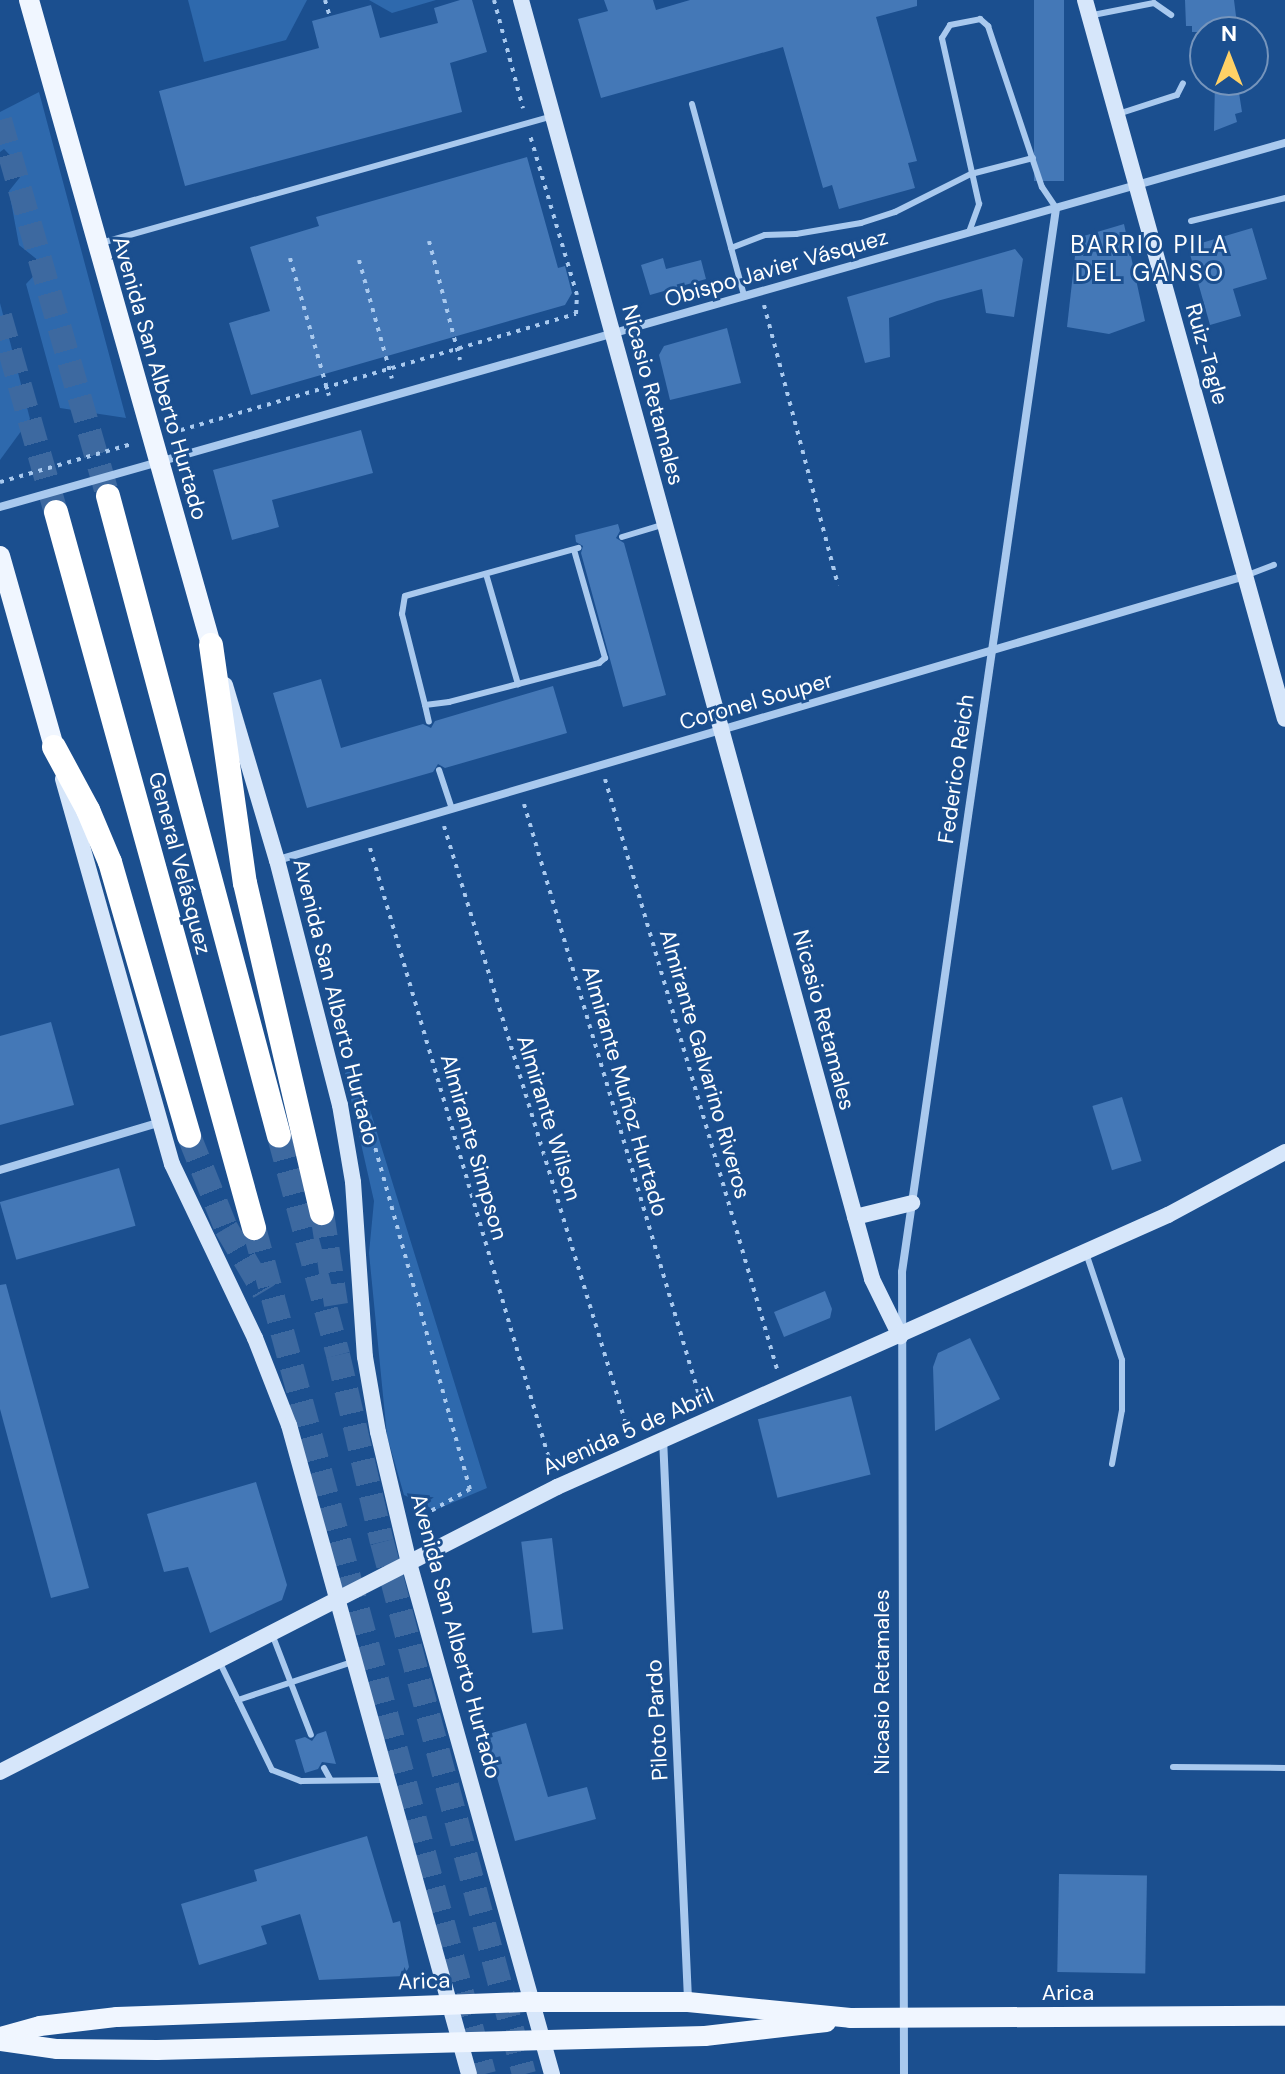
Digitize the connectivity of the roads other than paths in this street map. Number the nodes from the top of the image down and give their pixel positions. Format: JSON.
{"nodes":[{"id":1,"x":29,"y":0,"type":"edge"},
{"id":2,"x":521,"y":0,"type":"edge"},
{"id":3,"x":1088,"y":8,"type":"edge"},
{"id":4,"x":1171,"y":15,"type":"dead end"},
{"id":5,"x":1183,"y":83,"type":"dead end"},
{"id":6,"x":692,"y":104,"type":"dead end"},
{"id":7,"x":1117,"y":114,"type":"junction"},
{"id":8,"x":553,"y":116,"type":"junction"},
{"id":9,"x":1285,"y":143,"type":"edge"},
{"id":10,"x":1033,"y":158,"type":"junction"},
{"id":11,"x":971,"y":174,"type":"junction"},
{"id":12,"x":1137,"y":185,"type":"junction"},
{"id":13,"x":1285,"y":198,"type":"edge"},
{"id":14,"x":1056,"y":208,"type":"junction"},
{"id":15,"x":1191,"y":221,"type":"dead end"},
{"id":16,"x":969,"y":232,"type":"junction"},
{"id":17,"x":97,"y":244,"type":"junction"},
{"id":18,"x":731,"y":248,"type":"junction"},
{"id":19,"x":744,"y":295,"type":"junction"},
{"id":20,"x":613,"y":332,"type":"junction"},
{"id":21,"x":159,"y":462,"type":"junction"},
{"id":22,"x":108,"y":496,"type":"tunnel mouth"},
{"id":23,"x":0,"y":507,"type":"edge"},
{"id":24,"x":56,"y":512,"type":"tunnel mouth"},
{"id":25,"x":666,"y":524,"type":"junction"},
{"id":26,"x":622,"y":537,"type":"dead end"},
{"id":27,"x":0,"y":556,"type":"edge"},
{"id":28,"x":1274,"y":565,"type":"dead end"},
{"id":29,"x":486,"y":574,"type":"junction"},
{"id":30,"x":1245,"y":576,"type":"junction"},
{"id":31,"x":7,"y":610,"type":"edge"},
{"id":32,"x":211,"y":645,"type":"junction"},
{"id":33,"x":991,"y":651,"type":"junction"},
{"id":34,"x":518,"y":684,"type":"junction"},
{"id":35,"x":425,"y":705,"type":"junction"},
{"id":36,"x":1285,"y":719,"type":"edge"},
{"id":37,"x":429,"y":722,"type":"dead end"},
{"id":38,"x":723,"y":729,"type":"junction"},
{"id":39,"x":54,"y":747,"type":"junction"},
{"id":40,"x":439,"y":770,"type":"dead end"},
{"id":41,"x":452,"y":809,"type":"junction"},
{"id":42,"x":277,"y":860,"type":"junction"},
{"id":43,"x":158,"y":1123,"type":"junction"},
{"id":44,"x":189,"y":1136,"type":"tunnel mouth"},
{"id":45,"x":279,"y":1136,"type":"tunnel mouth"},
{"id":46,"x":1285,"y":1152,"type":"edge"},
{"id":47,"x":0,"y":1170,"type":"edge"},
{"id":48,"x":912,"y":1203,"type":"junction"},
{"id":49,"x":322,"y":1213,"type":"tunnel mouth"},
{"id":50,"x":855,"y":1217,"type":"junction"},
{"id":51,"x":254,"y":1228,"type":"tunnel mouth"},
{"id":52,"x":1086,"y":1253,"type":"junction"},
{"id":53,"x":900,"y":1336,"type":"junction"},
{"id":54,"x":663,"y":1438,"type":"junction"},
{"id":55,"x":1112,"y":1464,"type":"dead end"},
{"id":56,"x":409,"y":1563,"type":"junction"},
{"id":57,"x":339,"y":1600,"type":"junction"},
{"id":58,"x":272,"y":1634,"type":"junction"},
{"id":59,"x":219,"y":1661,"type":"junction"},
{"id":60,"x":356,"y":1661,"type":"junction"},
{"id":61,"x":289,"y":1681,"type":"junction"},
{"id":62,"x":238,"y":1700,"type":"junction"},
{"id":63,"x":311,"y":1735,"type":"dead end"},
{"id":64,"x":1173,"y":1767,"type":"dead end"},
{"id":65,"x":324,"y":1768,"type":"dead end"},
{"id":66,"x":1285,"y":1768,"type":"edge"},
{"id":67,"x":0,"y":1772,"type":"edge"},
{"id":68,"x":330,"y":1779,"type":"junction"},
{"id":69,"x":388,"y":1780,"type":"junction"},
{"id":70,"x":531,"y":2002,"type":"junction"},
{"id":71,"x":688,"y":2002,"type":"junction"},
{"id":72,"x":448,"y":2004,"type":"junction"},
{"id":73,"x":1285,"y":2016,"type":"edge"},
{"id":74,"x":903,"y":2017,"type":"junction"},
{"id":75,"x":850,"y":2018,"type":"junction"},
{"id":76,"x":0,"y":2039,"type":"edge"},
{"id":77,"x":542,"y":2039,"type":"junction"},
{"id":78,"x":459,"y":2041,"type":"junction"},
{"id":79,"x":469,"y":2074,"type":"edge"},
{"id":80,"x":552,"y":2074,"type":"edge"},
{"id":81,"x":904,"y":2074,"type":"edge"}],
"edges":[{"from":1,"to":17,"type":"main road","name":"Avenida San Alberto Hurtado"},
{"from":2,"to":8,"type":"street","name":"Nicasio Retamales"},
{"from":3,"to":4,"type":"lane"},
{"from":3,"to":7,"type":"street","name":"Ruiz-Tagle"},
{"from":5,"to":7,"type":"lane"},
{"from":6,"to":18,"type":"lane"},
{"from":7,"to":12,"type":"street","name":"Ruiz-Tagle"},
{"from":8,"to":17,"type":"lane"},
{"from":8,"to":20,"type":"street","name":"Nicasio Retamales"},
{"from":9,"to":12,"type":"street","name":"Obispo Javier Vásquez"},
{"from":10,"to":11,"type":"lane"},
{"from":10,"to":11,"type":"lane"},
{"from":10,"to":14,"type":"lane"},
{"from":11,"to":16,"type":"lane"},
{"from":11,"to":18,"type":"lane"},
{"from":12,"to":14,"type":"street","name":"Obispo Javier Vásquez"},
{"from":12,"to":30,"type":"street","name":"Ruiz-Tagle"},
{"from":13,"to":15,"type":"lane"},
{"from":14,"to":16,"type":"street","name":"Obispo Javier Vásquez"},
{"from":14,"to":33,"type":"street","name":"Federico Reich"},
{"from":16,"to":19,"type":"street","name":"Obispo Javier Vásquez"},
{"from":17,"to":21,"type":"main road","name":"Avenida San Alberto Hurtado"},
{"from":18,"to":19,"type":"lane"},
{"from":19,"to":20,"type":"street","name":"Obispo Javier Vásquez"},
{"from":20,"to":21,"type":"street","name":"Obispo Javier Vásquez"},
{"from":20,"to":25,"type":"street","name":"Nicasio Retamales"},
{"from":21,"to":23,"type":"street","name":"Obispo Javier Vásquez"},
{"from":21,"to":32,"type":"main road","name":"Avenida San Alberto Hurtado"},
{"from":22,"to":45,"type":"highway","name":"General Velásquez"},
{"from":24,"to":51,"type":"highway","name":"General Velásquez"},
{"from":25,"to":26,"type":"lane"},
{"from":25,"to":38,"type":"street","name":"Nicasio Retamales"},
{"from":27,"to":31,"type":"main road"},
{"from":28,"to":30,"type":"lane"},
{"from":29,"to":34,"type":"lane"},
{"from":29,"to":34,"type":"lane"},
{"from":29,"to":35,"type":"lane"},
{"from":30,"to":33,"type":"street","name":"Coronel Souper"},
{"from":30,"to":36,"type":"street","name":"Ruiz-Tagle"},
{"from":31,"to":39,"type":"main road"},
{"from":32,"to":42,"type":"street","name":"Avenida San Alberto Hurtado"},
{"from":32,"to":49,"type":"highway"},
{"from":33,"to":38,"type":"street","name":"Coronel Souper"},
{"from":33,"to":48,"type":"street","name":"Federico Reich"},
{"from":34,"to":35,"type":"lane"},
{"from":35,"to":37,"type":"lane"},
{"from":38,"to":41,"type":"street","name":"Coronel Souper"},
{"from":38,"to":50,"type":"street","name":"Nicasio Retamales"},
{"from":39,"to":43,"type":"street"},
{"from":39,"to":44,"type":"highway"},
{"from":40,"to":41,"type":"lane"},
{"from":41,"to":42,"type":"street","name":"Coronel Souper"},
{"from":42,"to":56,"type":"street","name":"Avenida San Alberto Hurtado"},
{"from":43,"to":47,"type":"street"},
{"from":43,"to":57,"type":"street"},
{"from":46,"to":52,"type":"street","name":"Avenida 5 de Abril"},
{"from":48,"to":50,"type":"street"},
{"from":48,"to":53,"type":"street","name":"Federico Reich"},
{"from":50,"to":53,"type":"street","name":"Nicasio Retamales"},
{"from":52,"to":53,"type":"street","name":"Avenida 5 de Abril"},
{"from":52,"to":55,"type":"lane"},
{"from":53,"to":54,"type":"street","name":"Avenida 5 de Abril"},
{"from":53,"to":74,"type":"street","name":"Nicasio Retamales"},
{"from":54,"to":56,"type":"street","name":"Avenida 5 de Abril"},
{"from":54,"to":71,"type":"street","name":"Piloto Pardo"},
{"from":56,"to":57,"type":"street","name":"Avenida 5 de Abril"},
{"from":56,"to":70,"type":"street","name":"Avenida San Alberto Hurtado"},
{"from":57,"to":58,"type":"street","name":"Avenida 5 de Abril"},
{"from":57,"to":60,"type":"street"},
{"from":58,"to":59,"type":"street","name":"Avenida 5 de Abril"},
{"from":58,"to":61,"type":"lane"},
{"from":59,"to":62,"type":"lane"},
{"from":59,"to":67,"type":"street","name":"Avenida 5 de Abril"},
{"from":60,"to":61,"type":"lane"},
{"from":60,"to":69,"type":"street"},
{"from":61,"to":62,"type":"lane"},
{"from":61,"to":63,"type":"lane"},
{"from":62,"to":68,"type":"lane"},
{"from":64,"to":66,"type":"lane"},
{"from":65,"to":68,"type":"lane"},
{"from":68,"to":69,"type":"lane"},
{"from":69,"to":72,"type":"street"},
{"from":70,"to":71,"type":"main road","name":"Arica"},
{"from":70,"to":72,"type":"main road","name":"Arica"},
{"from":70,"to":77,"type":"street","name":"Avenida San Alberto Hurtado"},
{"from":71,"to":75,"type":"main road","name":"Arica"},
{"from":72,"to":76,"type":"main road","name":"Arica"},
{"from":72,"to":78,"type":"street"},
{"from":73,"to":74,"type":"main road","name":"Arica"},
{"from":74,"to":75,"type":"main road","name":"Arica"},
{"from":74,"to":81,"type":"street","name":"Nicasio Retamales"},
{"from":75,"to":77,"type":"main road","name":"Arica"},
{"from":76,"to":78,"type":"main road","name":"Arica"},
{"from":77,"to":78,"type":"main road","name":"Arica"},
{"from":77,"to":80,"type":"street","name":"Avenida San Alberto Hurtado"},
{"from":78,"to":79,"type":"street"}]}
